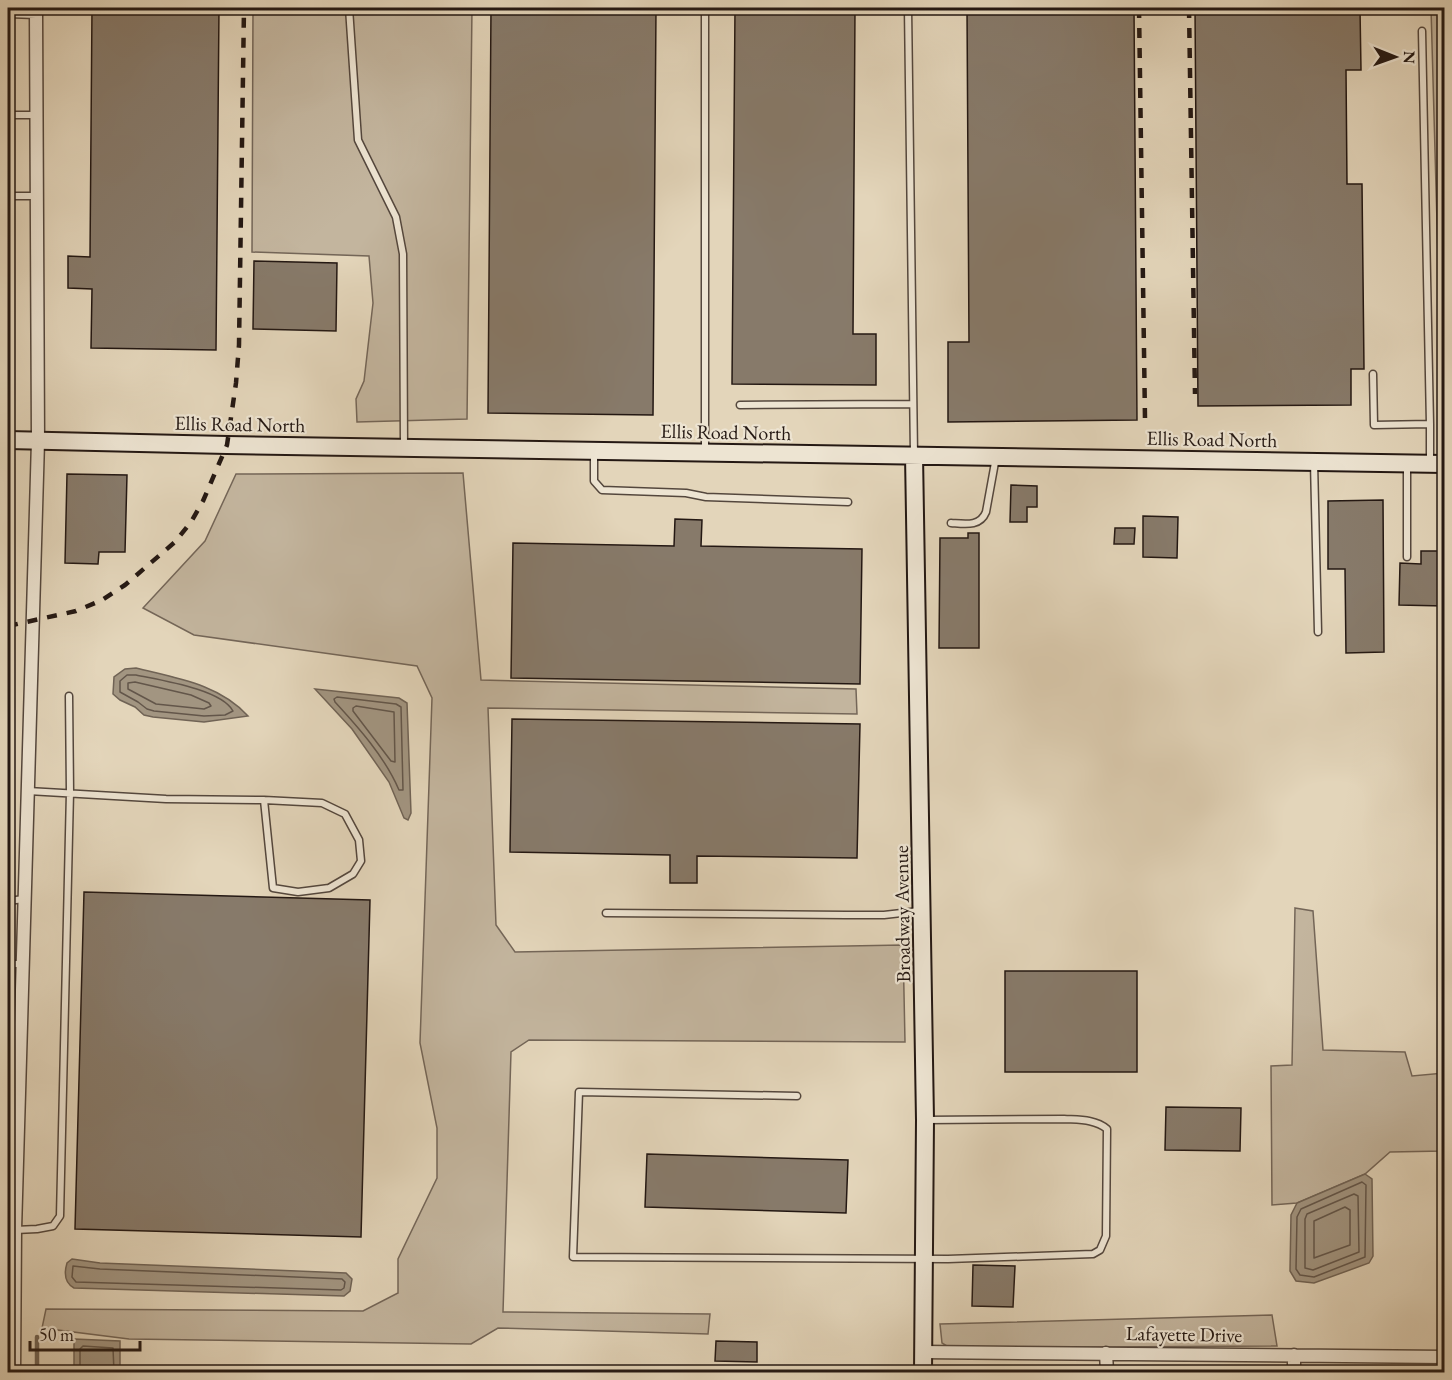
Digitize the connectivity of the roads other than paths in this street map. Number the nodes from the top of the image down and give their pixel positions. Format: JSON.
{"nodes":[{"id":1,"x":348,"y":8,"type":"edge"},
{"id":2,"x":705,"y":8,"type":"edge"},
{"id":3,"x":908,"y":8,"type":"edge"},
{"id":4,"x":8,"y":11,"type":"edge"},
{"id":5,"x":1422,"y":31,"type":"dead end"},
{"id":6,"x":8,"y":115,"type":"edge"},
{"id":7,"x":36,"y":115,"type":"junction"},
{"id":8,"x":8,"y":196,"type":"edge"},
{"id":9,"x":37,"y":196,"type":"junction"},
{"id":10,"x":1373,"y":374,"type":"dead end"},
{"id":11,"x":914,"y":404,"type":"junction"},
{"id":12,"x":740,"y":405,"type":"dead end"},
{"id":13,"x":1431,"y":424,"type":"junction"},
{"id":14,"x":8,"y":440,"type":"edge"},
{"id":15,"x":38,"y":441,"type":"junction"},
{"id":16,"x":404,"y":448,"type":"junction"},
{"id":17,"x":594,"y":451,"type":"junction"},
{"id":18,"x":705,"y":452,"type":"junction"},
{"id":19,"x":914,"y":455,"type":"junction"},
{"id":20,"x":996,"y":456,"type":"junction"},
{"id":21,"x":1314,"y":462,"type":"junction"},
{"id":22,"x":1407,"y":463,"type":"junction"},
{"id":23,"x":1437,"y":463,"type":"edge"},
{"id":24,"x":848,"y":502,"type":"dead end"},
{"id":25,"x":951,"y":523,"type":"dead end"},
{"id":26,"x":1407,"y":557,"type":"dead end"},
{"id":27,"x":1318,"y":632,"type":"dead end"},
{"id":28,"x":69,"y":696,"type":"dead end"},
{"id":29,"x":27,"y":791,"type":"junction"},
{"id":30,"x":70,"y":792,"type":"junction"},
{"id":31,"x":264,"y":800,"type":"junction"},
{"id":32,"x":24,"y":899,"type":"junction"},
{"id":33,"x":8,"y":901,"type":"edge"},
{"id":34,"x":923,"y":910,"type":"junction"},
{"id":35,"x":606,"y":913,"type":"dead end"},
{"id":36,"x":8,"y":964,"type":"edge"},
{"id":37,"x":23,"y":964,"type":"junction"},
{"id":38,"x":797,"y":1096,"type":"dead end"},
{"id":39,"x":925,"y":1120,"type":"junction"},
{"id":40,"x":15,"y":1230,"type":"junction"},
{"id":41,"x":924,"y":1259,"type":"junction"},
{"id":42,"x":923,"y":1352,"type":"junction"},
{"id":43,"x":1106,"y":1353,"type":"junction"},
{"id":44,"x":1294,"y":1355,"type":"junction"},
{"id":45,"x":1444,"y":1357,"type":"edge"},
{"id":46,"x":14,"y":1372,"type":"edge"},
{"id":47,"x":923,"y":1372,"type":"edge"},
{"id":48,"x":1107,"y":1372,"type":"edge"},
{"id":49,"x":1294,"y":1372,"type":"edge"}],
"edges":[{"from":1,"to":16,"type":"lane"},
{"from":2,"to":18,"type":"lane"},
{"from":3,"to":11,"type":"lane"},
{"from":4,"to":7,"type":"street"},
{"from":5,"to":13,"type":"lane"},
{"from":6,"to":7,"type":"lane"},
{"from":7,"to":9,"type":"street"},
{"from":8,"to":9,"type":"lane"},
{"from":9,"to":15,"type":"street"},
{"from":10,"to":13,"type":"lane"},
{"from":11,"to":12,"type":"lane"},
{"from":11,"to":19,"type":"lane"},
{"from":13,"to":23,"type":"lane"},
{"from":14,"to":15,"type":"street","name":"Ellis Road North"},
{"from":15,"to":16,"type":"street","name":"Ellis Road North"},
{"from":15,"to":29,"type":"street"},
{"from":16,"to":17,"type":"street","name":"Ellis Road North"},
{"from":17,"to":18,"type":"street","name":"Ellis Road North"},
{"from":17,"to":24,"type":"lane"},
{"from":18,"to":19,"type":"street","name":"Ellis Road North"},
{"from":19,"to":20,"type":"street","name":"Ellis Road North"},
{"from":19,"to":34,"type":"street","name":"Broadway Avenue"},
{"from":20,"to":21,"type":"street","name":"Ellis Road North"},
{"from":20,"to":25,"type":"lane"},
{"from":21,"to":22,"type":"street","name":"Ellis Road North"},
{"from":21,"to":27,"type":"lane"},
{"from":22,"to":23,"type":"street","name":"Ellis Road North"},
{"from":22,"to":26,"type":"lane"},
{"from":28,"to":30,"type":"lane"},
{"from":29,"to":30,"type":"lane"},
{"from":29,"to":32,"type":"street"},
{"from":30,"to":31,"type":"lane"},
{"from":30,"to":40,"type":"lane"},
{"from":31,"to":31,"type":"lane"},
{"from":32,"to":33,"type":"lane"},
{"from":32,"to":37,"type":"street"},
{"from":34,"to":35,"type":"lane"},
{"from":34,"to":39,"type":"street","name":"Broadway Avenue"},
{"from":36,"to":37,"type":"lane"},
{"from":37,"to":40,"type":"street"},
{"from":38,"to":41,"type":"lane"},
{"from":39,"to":41,"type":"street","name":"Broadway Avenue"},
{"from":39,"to":41,"type":"lane"},
{"from":40,"to":46,"type":"street"},
{"from":41,"to":42,"type":"street","name":"Broadway Avenue"},
{"from":42,"to":43,"type":"street","name":"Lafayette Drive"},
{"from":42,"to":47,"type":"street","name":"Broadway Avenue"},
{"from":43,"to":44,"type":"street","name":"Lafayette Drive"},
{"from":43,"to":48,"type":"street"},
{"from":44,"to":45,"type":"street","name":"Lafayette Drive"},
{"from":44,"to":49,"type":"street"}]}
